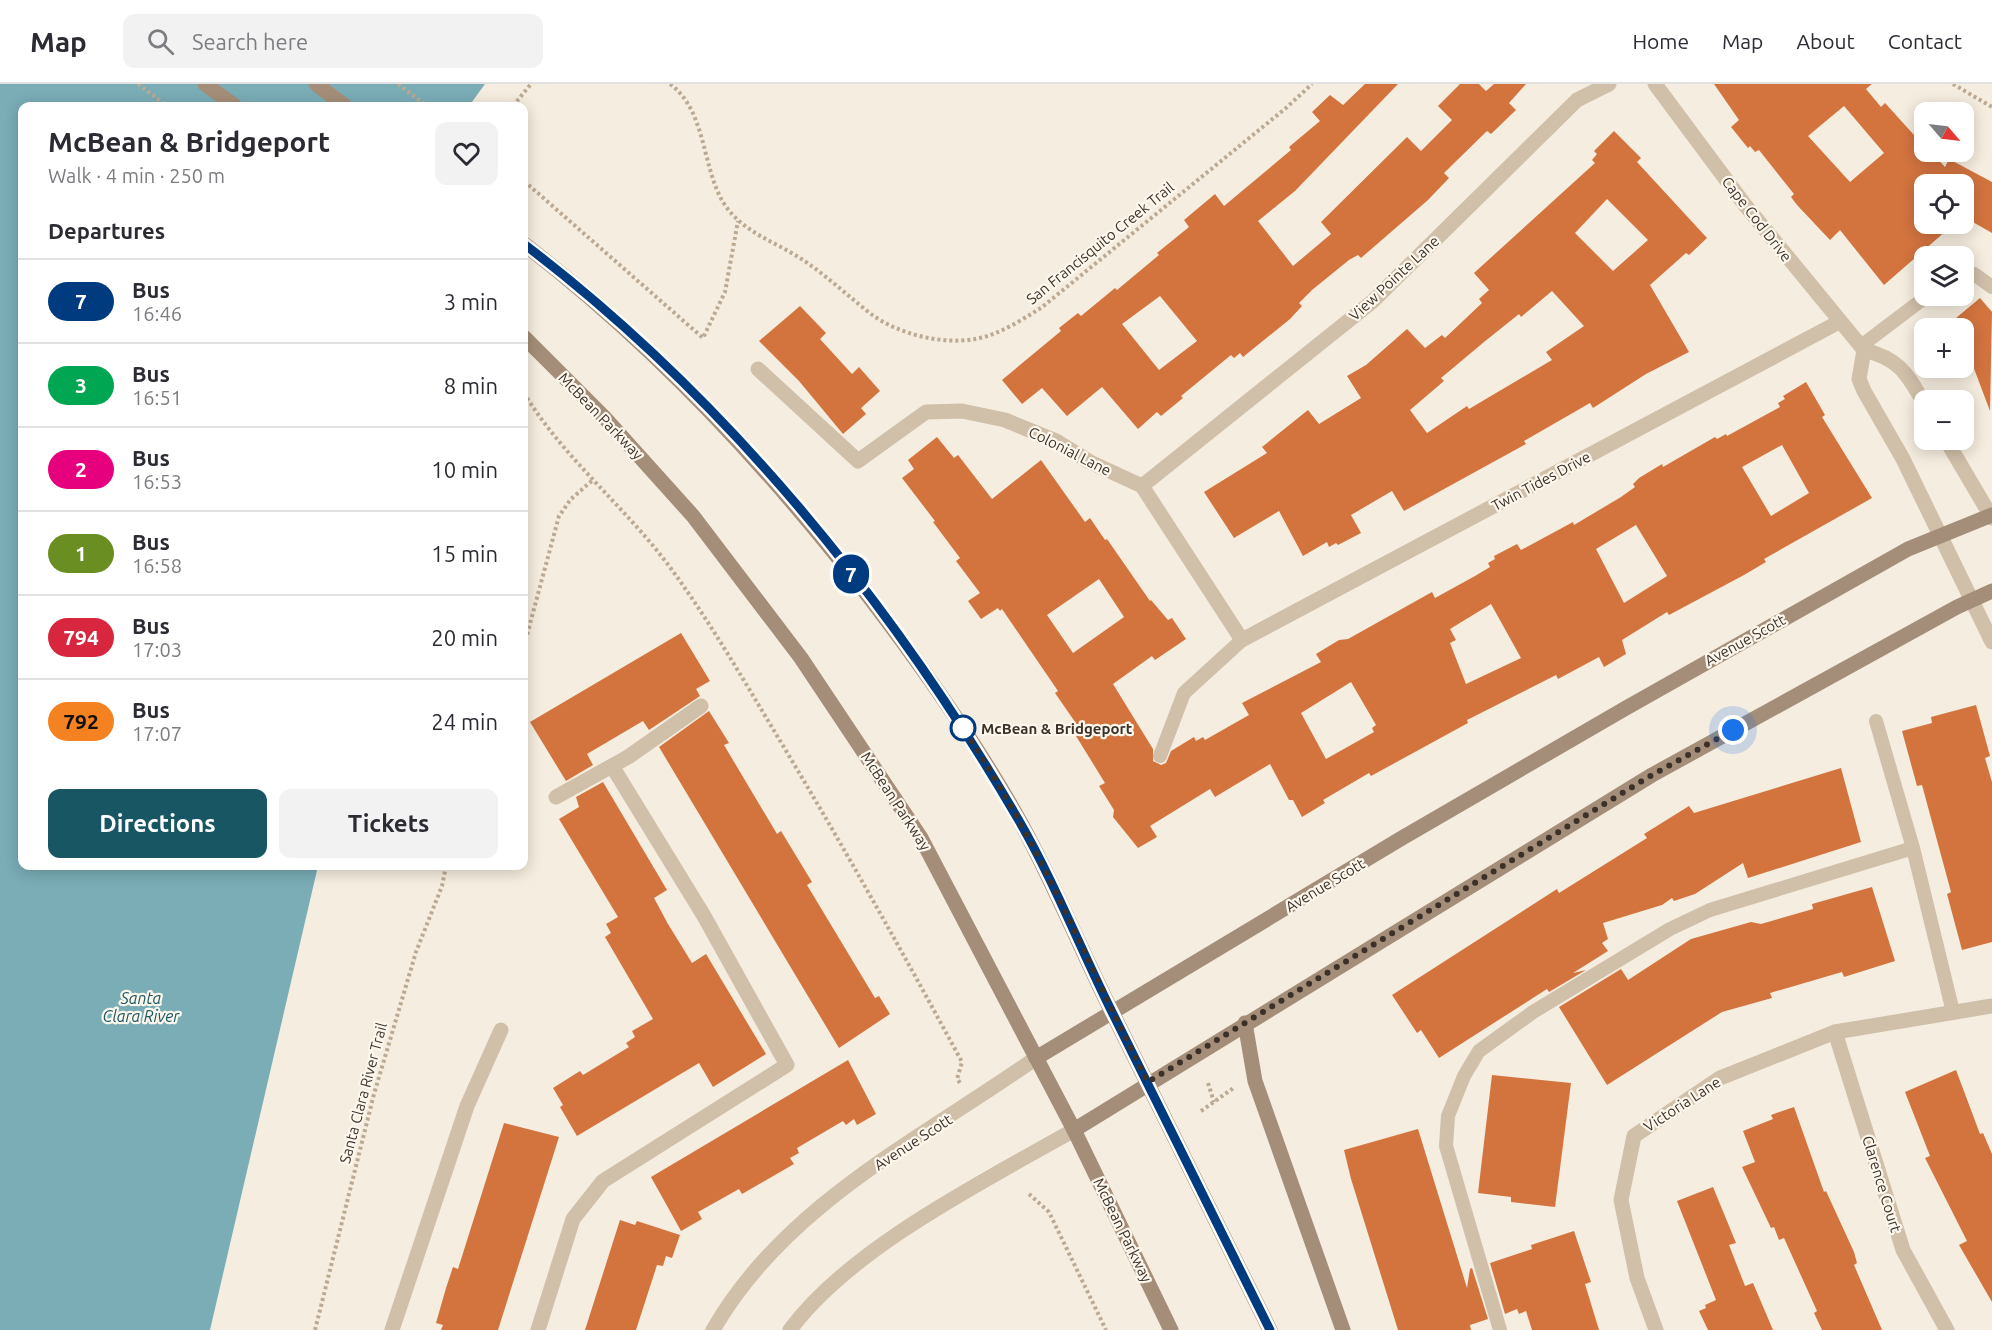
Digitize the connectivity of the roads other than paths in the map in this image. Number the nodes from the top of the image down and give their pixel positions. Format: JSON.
{"nodes":[{"id":1,"x":205,"y":84,"type":"edge"},
{"id":2,"x":316,"y":84,"type":"edge"},
{"id":3,"x":1609,"y":84,"type":"edge"},
{"id":4,"x":1655,"y":84,"type":"edge"},
{"id":5,"x":230,"y":102,"type":"edge"},
{"id":6,"x":340,"y":102,"type":"edge"},
{"id":7,"x":528,"y":247,"type":"edge"},
{"id":8,"x":1974,"y":274,"type":"edge"},
{"id":9,"x":1992,"y":287,"type":"edge"},
{"id":10,"x":1915,"y":306,"type":"edge"},
{"id":11,"x":1839,"y":322,"type":"junction"},
{"id":12,"x":528,"y":341,"type":"edge"},
{"id":13,"x":1863,"y":348,"type":"junction"},
{"id":14,"x":758,"y":369,"type":"dead end"},
{"id":15,"x":1916,"y":390,"type":"edge"},
{"id":16,"x":1952,"y":450,"type":"edge"},
{"id":17,"x":1142,"y":486,"type":"junction"},
{"id":18,"x":1991,"y":516,"type":"edge"},
{"id":19,"x":1940,"y":535,"type":"junction"},
{"id":20,"x":1992,"y":591,"type":"edge"},
{"id":21,"x":1973,"y":601,"type":"junction"},
{"id":22,"x":1242,"y":640,"type":"junction"},
{"id":23,"x":1992,"y":642,"type":"edge"},
{"id":24,"x":701,"y":706,"type":"dead end"},
{"id":25,"x":1876,"y":721,"type":"dead end"},
{"id":26,"x":1160,"y":756,"type":"dead end"},
{"id":27,"x":612,"y":766,"type":"junction"},
{"id":28,"x":556,"y":797,"type":"dead end"},
{"id":29,"x":1913,"y":848,"type":"junction"},
{"id":30,"x":1992,"y":1006,"type":"edge"},
{"id":31,"x":1112,"y":1012,"type":"junction"},
{"id":32,"x":1953,"y":1012,"type":"junction"},
{"id":33,"x":1245,"y":1023,"type":"junction"},
{"id":34,"x":501,"y":1030,"type":"dead end"},
{"id":35,"x":1835,"y":1032,"type":"junction"},
{"id":36,"x":1036,"y":1058,"type":"junction"},
{"id":37,"x":1148,"y":1082,"type":"junction"},
{"id":38,"x":1074,"y":1130,"type":"junction"},
{"id":39,"x":392,"y":1330,"type":"edge"},
{"id":40,"x":538,"y":1330,"type":"edge"},
{"id":41,"x":713,"y":1330,"type":"edge"},
{"id":42,"x":790,"y":1330,"type":"edge"},
{"id":43,"x":1171,"y":1330,"type":"edge"},
{"id":44,"x":1270,"y":1330,"type":"edge"},
{"id":45,"x":1343,"y":1330,"type":"edge"},
{"id":46,"x":1500,"y":1330,"type":"edge"},
{"id":47,"x":1656,"y":1330,"type":"edge"},
{"id":48,"x":1947,"y":1330,"type":"edge"}],
"edges":[{"from":1,"to":5,"type":"main road"},
{"from":2,"to":6,"type":"main road"},
{"from":3,"to":17,"type":"street","name":"View Pointe Lane"},
{"from":4,"to":11,"type":"street","name":"Cape Cod Drive"},
{"from":7,"to":31,"type":"main road"},
{"from":8,"to":9,"type":"lane"},
{"from":10,"to":13,"type":"lane"},
{"from":11,"to":13,"type":"street","name":"Cape Cod Drive"},
{"from":11,"to":22,"type":"street","name":"Twin Tides Drive"},
{"from":12,"to":36,"type":"main road","name":"McBean Parkway"},
{"from":13,"to":15,"type":"street","name":"Cape Cod Drive"},
{"from":13,"to":19,"type":"street"},
{"from":14,"to":17,"type":"street","name":"Colonial Lane"},
{"from":16,"to":18,"type":"street"},
{"from":17,"to":22,"type":"street"},
{"from":18,"to":19,"type":"main road","name":"Avenue Scott"},
{"from":19,"to":21,"type":"street"},
{"from":19,"to":31,"type":"main road","name":"Avenue Scott"},
{"from":20,"to":21,"type":"main road"},
{"from":21,"to":23,"type":"street"},
{"from":21,"to":33,"type":"main road"},
{"from":22,"to":26,"type":"lane"},
{"from":24,"to":27,"type":"street"},
{"from":25,"to":29,"type":"lane"},
{"from":27,"to":28,"type":"street"},
{"from":27,"to":40,"type":"street"},
{"from":29,"to":32,"type":"lane"},
{"from":29,"to":46,"type":"lane"},
{"from":30,"to":32,"type":"street","name":"Victoria Lane"},
{"from":31,"to":36,"type":"main road","name":"Avenue Scott"},
{"from":31,"to":37,"type":"main road"},
{"from":32,"to":35,"type":"street","name":"Victoria Lane"},
{"from":33,"to":37,"type":"main road"},
{"from":33,"to":45,"type":"main road"},
{"from":34,"to":39,"type":"street"},
{"from":35,"to":47,"type":"street","name":"Victoria Lane"},
{"from":35,"to":48,"type":"street","name":"Clarence Court"},
{"from":36,"to":38,"type":"main road","name":"McBean Parkway"},
{"from":36,"to":41,"type":"street","name":"Avenue Scott"},
{"from":37,"to":38,"type":"main road"},
{"from":37,"to":44,"type":"main road"},
{"from":38,"to":42,"type":"street"},
{"from":38,"to":43,"type":"main road","name":"McBean Parkway"}]}
